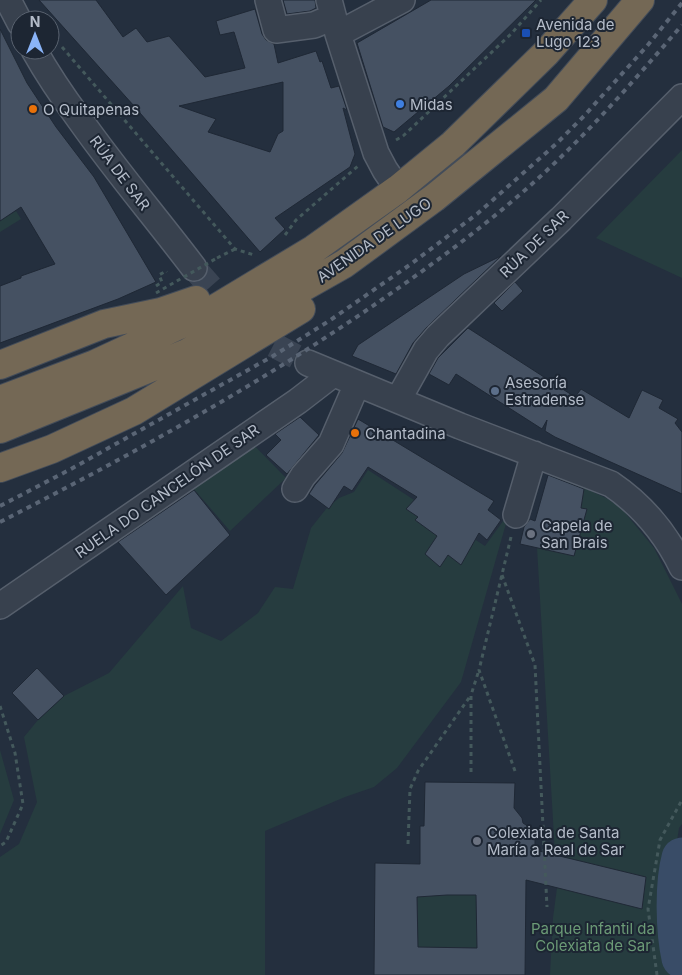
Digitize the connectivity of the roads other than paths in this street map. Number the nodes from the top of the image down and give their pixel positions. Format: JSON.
{"nodes":[{"id":1,"x":268,"y":0,"type":"edge"},
{"id":2,"x":402,"y":0,"type":"edge"},
{"id":3,"x":593,"y":0,"type":"edge"},
{"id":4,"x":640,"y":0,"type":"edge"},
{"id":5,"x":334,"y":17,"type":"edge"},
{"id":6,"x":46,"y":60,"type":"edge"},
{"id":7,"x":682,"y":97,"type":"edge"},
{"id":8,"x":556,"y":99,"type":"junction"},
{"id":9,"x":398,"y":189,"type":"junction"},
{"id":10,"x":186,"y":273,"type":"tunnel mouth"},
{"id":11,"x":244,"y":291,"type":"junction"},
{"id":12,"x":308,"y":363,"type":"tunnel mouth"},
{"id":13,"x":0,"y":365,"type":"edge"},
{"id":14,"x":333,"y":374,"type":"junction"},
{"id":15,"x":357,"y":384,"type":"junction"},
{"id":16,"x":0,"y":400,"type":"edge"},
{"id":17,"x":398,"y":400,"type":"junction"},
{"id":18,"x":0,"y":429,"type":"edge"},
{"id":19,"x":534,"y":454,"type":"junction"},
{"id":20,"x":0,"y":468,"type":"edge"},
{"id":21,"x":295,"y":489,"type":"dead end"},
{"id":22,"x":516,"y":515,"type":"road end"},
{"id":23,"x":682,"y":567,"type":"edge"},
{"id":24,"x":0,"y":606,"type":"edge"}],
"edges":[{"from":1,"to":5,"type":"street"},
{"from":2,"to":5,"type":"street"},
{"from":3,"to":9,"type":"highway","name":"AVENIDA DE LUGO"},
{"from":4,"to":8,"type":"highway","name":"AVENIDA DE LUGO"},
{"from":5,"to":9,"type":"street"},
{"from":6,"to":10,"type":"street","name":"RÚA DE SAR"},
{"from":7,"to":17,"type":"street","name":"RÚA DE SAR"},
{"from":8,"to":18,"type":"highway","name":"AVENIDA DE LUGO"},
{"from":8,"to":20,"type":"highway"},
{"from":9,"to":11,"type":"highway","name":"AVENIDA DE LUGO"},
{"from":11,"to":13,"type":"highway"},
{"from":11,"to":16,"type":"highway","name":"AVENIDA DE LUGO"},
{"from":12,"to":14,"type":"street"},
{"from":14,"to":15,"type":"street"},
{"from":14,"to":24,"type":"street","name":"RUELA DO CANCELÓN DE SAR"},
{"from":15,"to":17,"type":"street"},
{"from":15,"to":21,"type":"street"},
{"from":17,"to":19,"type":"street"},
{"from":19,"to":22,"type":"street"},
{"from":19,"to":23,"type":"street"}]}
